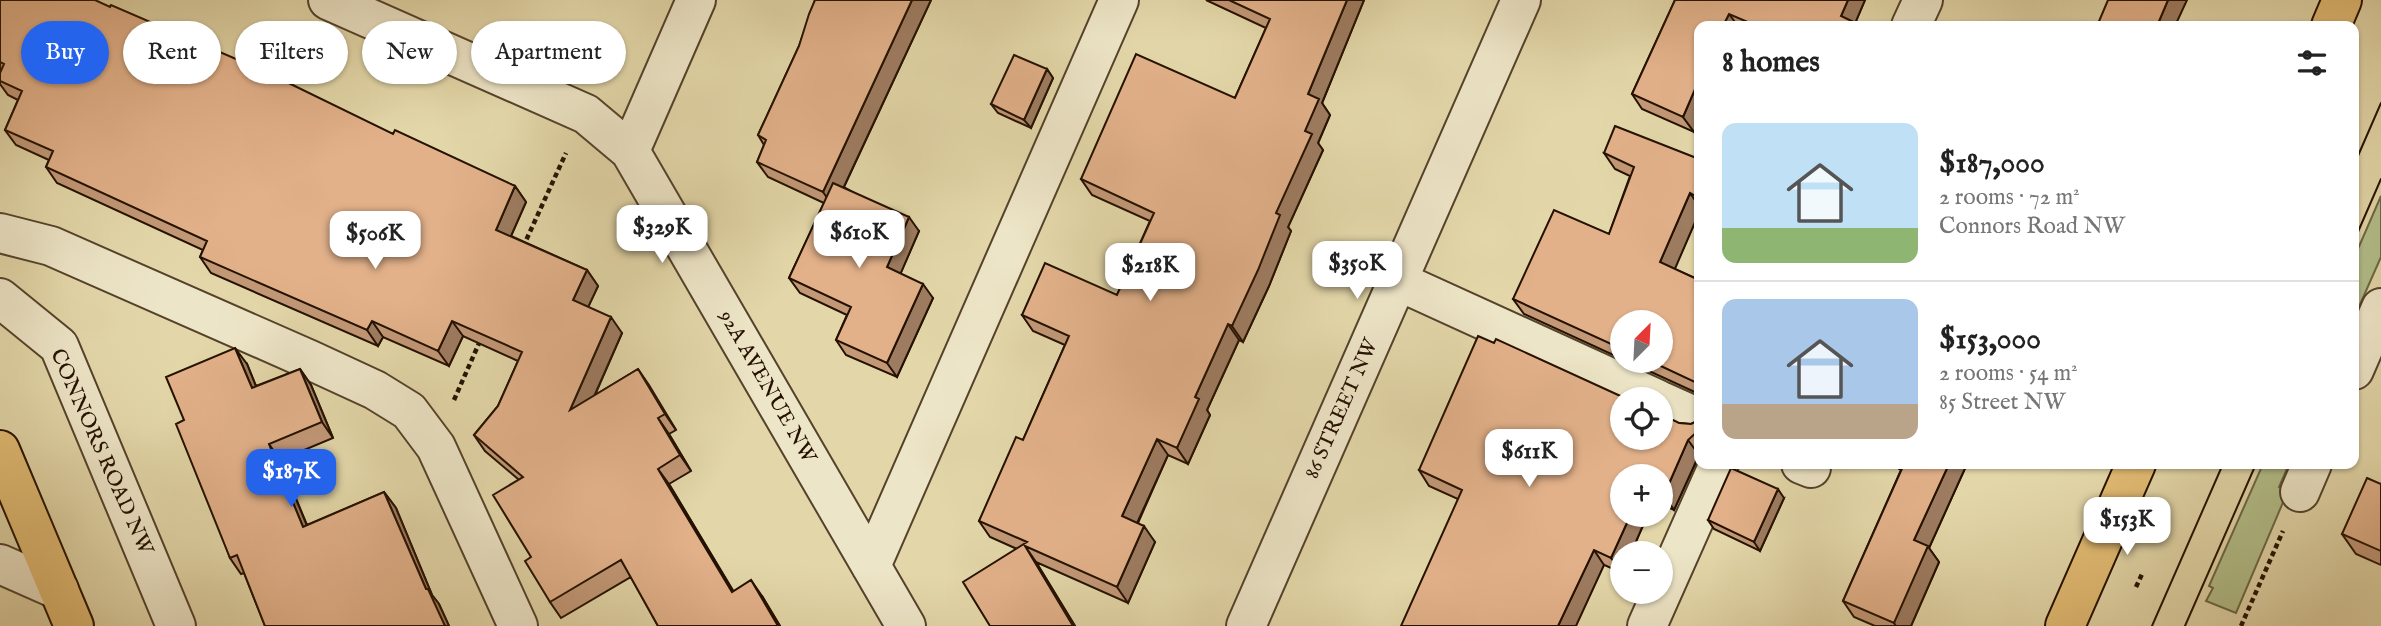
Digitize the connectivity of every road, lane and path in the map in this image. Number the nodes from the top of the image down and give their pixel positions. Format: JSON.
{"nodes":[{"id":1,"x":328,"y":0,"type":"edge"},
{"id":2,"x":696,"y":0,"type":"edge"},
{"id":3,"x":1119,"y":0,"type":"edge"},
{"id":4,"x":1521,"y":0,"type":"edge"},
{"id":5,"x":1923,"y":0,"type":"edge"},
{"id":6,"x":2342,"y":0,"type":"edge"},
{"id":7,"x":1913,"y":21,"type":"edge"},
{"id":8,"x":2333,"y":21,"type":"edge"},
{"id":9,"x":586,"y":114,"type":"junction"},
{"id":10,"x":630,"y":150,"type":"junction"},
{"id":11,"x":0,"y":233,"type":"edge"},
{"id":12,"x":518,"y":258,"type":"edge"},
{"id":13,"x":1398,"y":281,"type":"junction"},
{"id":14,"x":0,"y":298,"type":"edge"},
{"id":15,"x":2381,"y":308,"type":"edge"},
{"id":16,"x":484,"y":333,"type":"edge"},
{"id":17,"x":2359,"y":359,"type":"edge"},
{"id":18,"x":1630,"y":387,"type":"edge"},
{"id":19,"x":1673,"y":406,"type":"edge"},
{"id":20,"x":1694,"y":416,"type":"edge"},
{"id":21,"x":436,"y":447,"type":"junction"},
{"id":22,"x":0,"y":450,"type":"edge"},
{"id":23,"x":1716,"y":469,"type":"edge"},
{"id":24,"x":2134,"y":469,"type":"edge"},
{"id":25,"x":2306,"y":478,"type":"edge"},
{"id":26,"x":0,"y":564,"type":"edge"},
{"id":27,"x":871,"y":566,"type":"junction"},
{"id":28,"x":2143,"y":572,"type":"dead end"},
{"id":29,"x":2136,"y":587,"type":"dead end"},
{"id":30,"x":59,"y":590,"type":"junction"},
{"id":31,"x":74,"y":626,"type":"edge"},
{"id":32,"x":176,"y":626,"type":"edge"},
{"id":33,"x":518,"y":626,"type":"edge"},
{"id":34,"x":906,"y":626,"type":"edge"},
{"id":35,"x":1246,"y":626,"type":"edge"},
{"id":36,"x":1647,"y":626,"type":"edge"},
{"id":37,"x":2065,"y":626,"type":"edge"},
{"id":38,"x":2241,"y":626,"type":"edge"}],
"edges":[{"from":1,"to":9,"type":"street","name":"92A AVENUE NW"},
{"from":2,"to":10,"type":"street"},
{"from":3,"to":27,"type":"street"},
{"from":4,"to":13,"type":"street","name":"86 STREET NW"},
{"from":5,"to":7,"type":"street"},
{"from":6,"to":8,"type":"main road"},
{"from":9,"to":10,"type":"street","name":"92A AVENUE NW"},
{"from":9,"to":12,"type":"path"},
{"from":10,"to":27,"type":"street","name":"92A AVENUE NW"},
{"from":11,"to":21,"type":"street"},
{"from":13,"to":18,"type":"street"},
{"from":13,"to":35,"type":"street","name":"86 STREET NW"},
{"from":14,"to":32,"type":"street","name":"CONNORS ROAD NW"},
{"from":15,"to":17,"type":"street"},
{"from":16,"to":21,"type":"path"},
{"from":19,"to":20,"type":"street"},
{"from":21,"to":33,"type":"street"},
{"from":22,"to":30,"type":"main road"},
{"from":23,"to":36,"type":"street"},
{"from":24,"to":37,"type":"main road"},
{"from":25,"to":38,"type":"path"},
{"from":26,"to":30,"type":"street"},
{"from":27,"to":34,"type":"street","name":"92A AVENUE NW"},
{"from":28,"to":29,"type":"path"},
{"from":30,"to":31,"type":"main road"}]}
